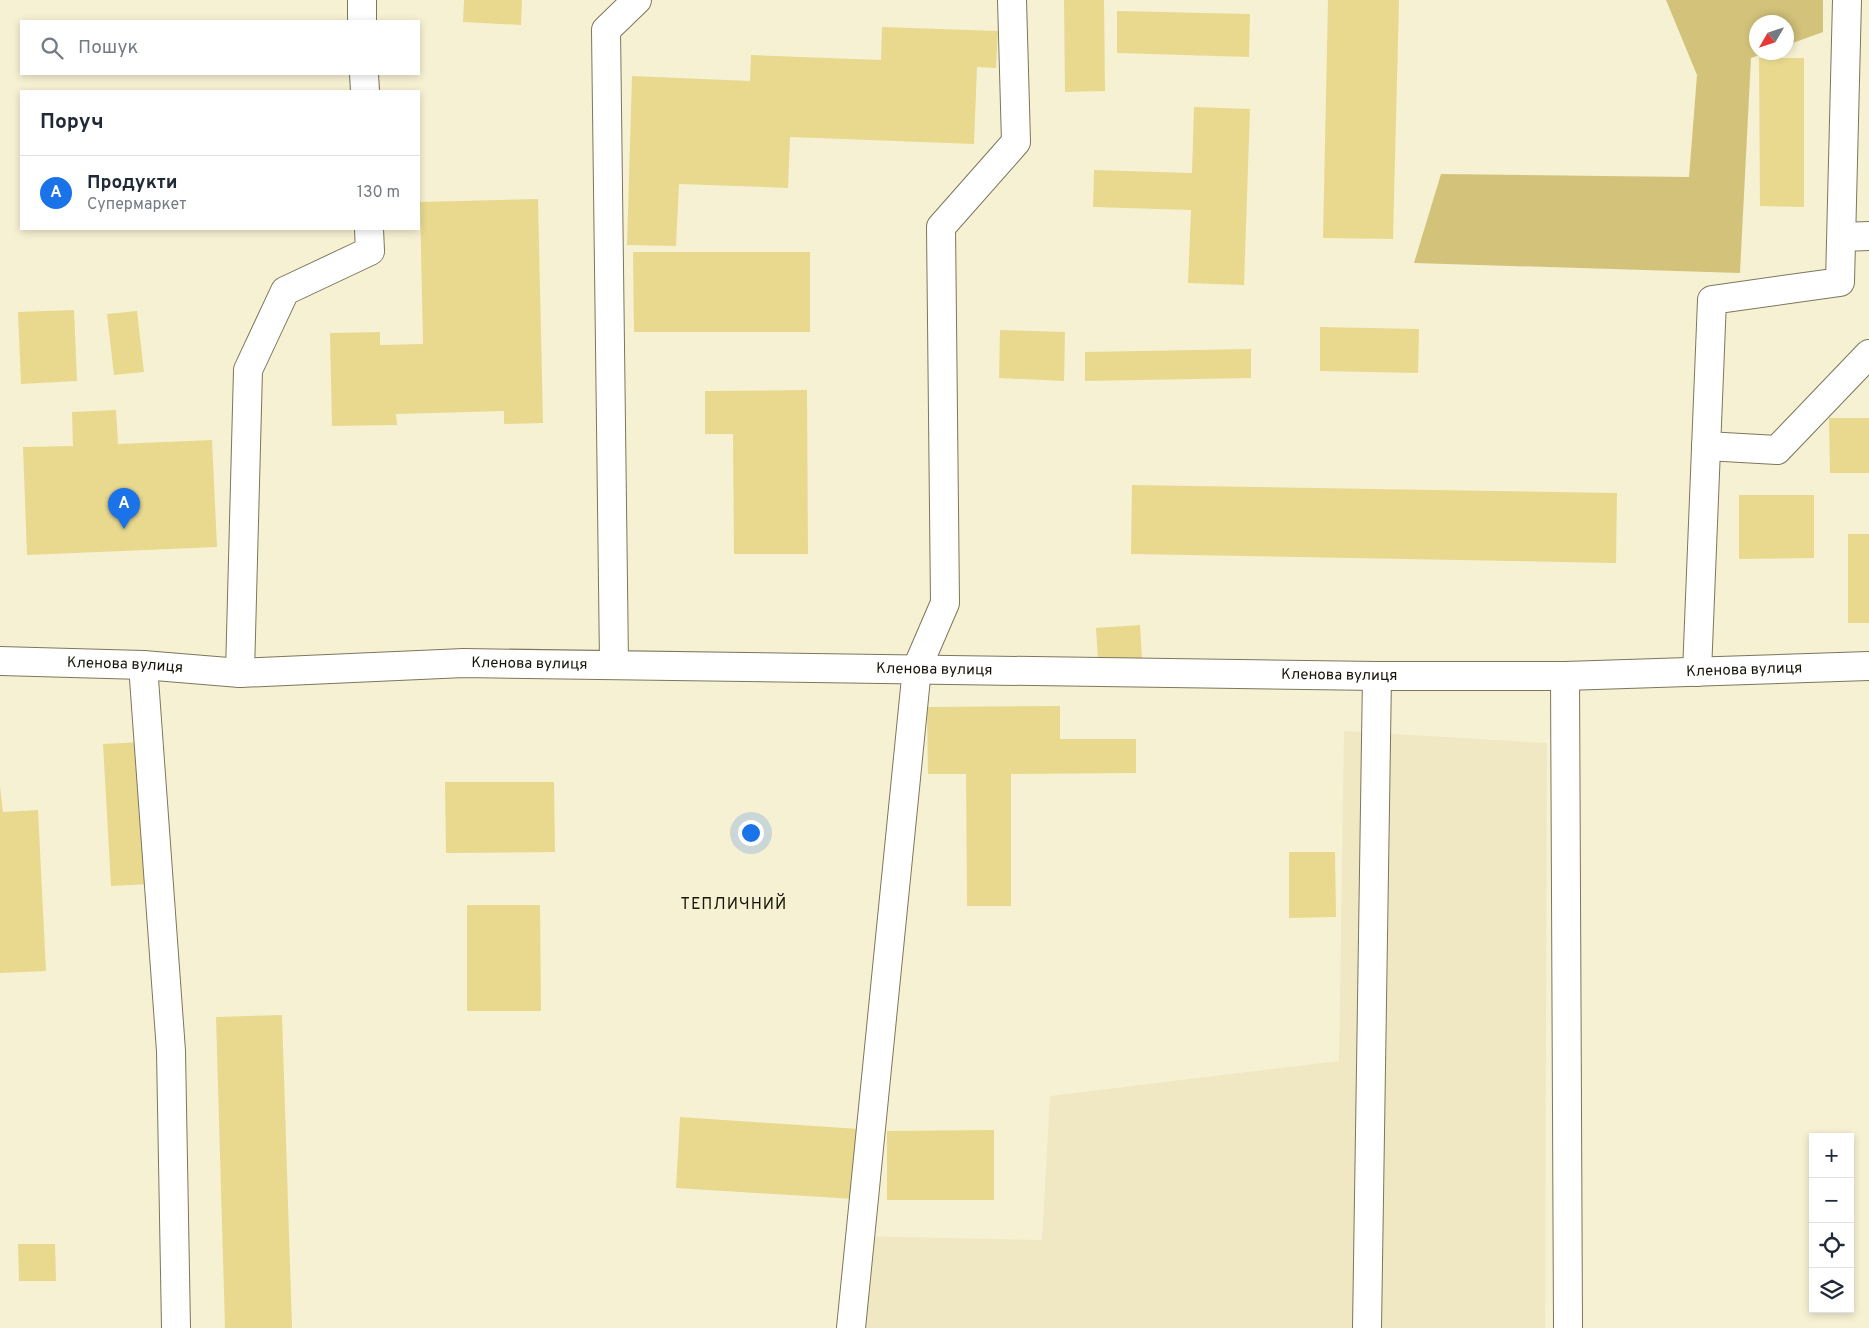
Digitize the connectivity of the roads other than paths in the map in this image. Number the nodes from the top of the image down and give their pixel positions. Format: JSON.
{"nodes":[{"id":1,"x":362,"y":0,"type":"edge"},
{"id":2,"x":637,"y":0,"type":"edge"},
{"id":3,"x":1012,"y":0,"type":"edge"},
{"id":4,"x":1848,"y":0,"type":"edge"},
{"id":5,"x":362,"y":20,"type":"edge"},
{"id":6,"x":364,"y":75,"type":"edge"},
{"id":7,"x":365,"y":90,"type":"edge"},
{"id":8,"x":369,"y":230,"type":"edge"},
{"id":9,"x":1869,"y":236,"type":"edge"},
{"id":10,"x":1842,"y":237,"type":"junction"},
{"id":11,"x":1869,"y":354,"type":"edge"},
{"id":12,"x":1706,"y":446,"type":"junction"},
{"id":13,"x":0,"y":661,"type":"edge"},
{"id":14,"x":614,"y":663,"type":"junction"},
{"id":15,"x":143,"y":665,"type":"junction"},
{"id":16,"x":1869,"y":666,"type":"edge"},
{"id":17,"x":917,"y":668,"type":"junction"},
{"id":18,"x":1697,"y":672,"type":"junction"},
{"id":19,"x":240,"y":673,"type":"junction"},
{"id":20,"x":1377,"y":676,"type":"junction"},
{"id":21,"x":1565,"y":676,"type":"junction"},
{"id":22,"x":176,"y":1328,"type":"edge"},
{"id":23,"x":851,"y":1328,"type":"edge"},
{"id":24,"x":1367,"y":1328,"type":"edge"},
{"id":25,"x":1568,"y":1328,"type":"edge"}],
"edges":[{"from":1,"to":5,"type":"street"},
{"from":2,"to":14,"type":"street"},
{"from":3,"to":17,"type":"street"},
{"from":4,"to":10,"type":"street"},
{"from":6,"to":7,"type":"street"},
{"from":8,"to":19,"type":"street"},
{"from":9,"to":10,"type":"street"},
{"from":10,"to":12,"type":"street"},
{"from":11,"to":12,"type":"street"},
{"from":12,"to":18,"type":"street"},
{"from":13,"to":15,"type":"street","name":"Кленова вулиця"},
{"from":14,"to":17,"type":"street","name":"Кленова вулиця"},
{"from":14,"to":19,"type":"street","name":"Кленова вулиця"},
{"from":15,"to":19,"type":"street","name":"Кленова вулиця"},
{"from":15,"to":22,"type":"street"},
{"from":16,"to":18,"type":"street","name":"Кленова вулиця"},
{"from":17,"to":20,"type":"street","name":"Кленова вулиця"},
{"from":17,"to":23,"type":"street"},
{"from":18,"to":21,"type":"street","name":"Кленова вулиця"},
{"from":20,"to":21,"type":"street","name":"Кленова вулиця"},
{"from":20,"to":24,"type":"street"},
{"from":21,"to":25,"type":"street"}]}
